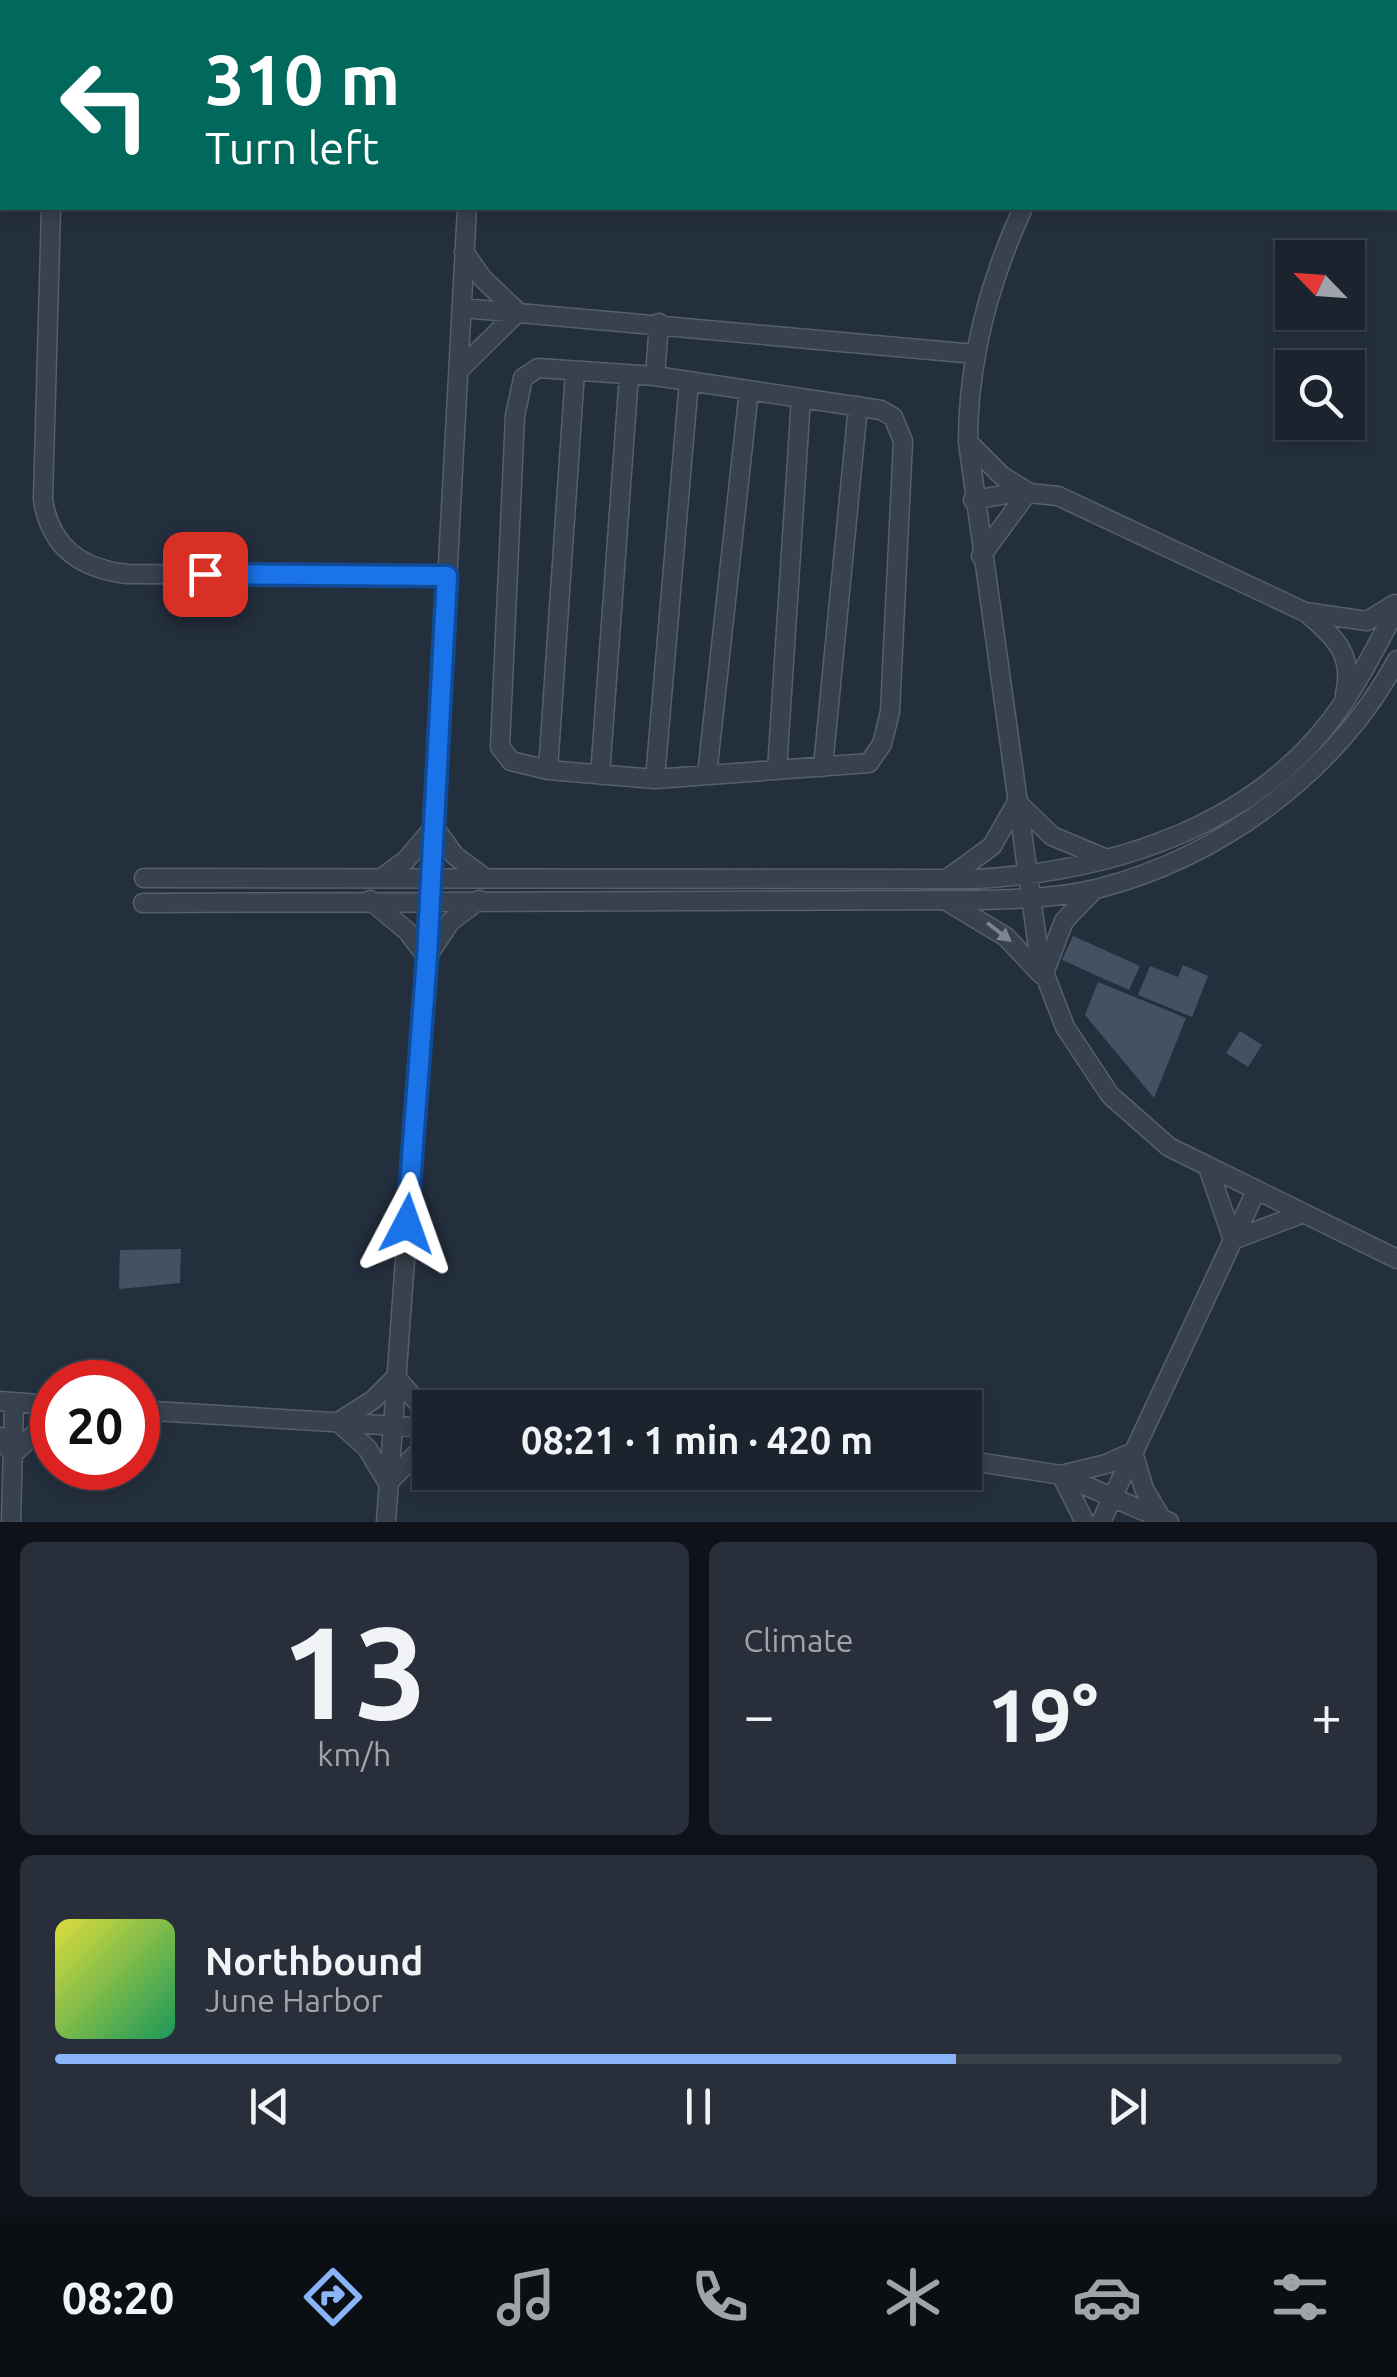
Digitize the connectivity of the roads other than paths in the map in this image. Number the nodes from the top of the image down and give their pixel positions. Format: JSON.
{"nodes":[{"id":1,"x":50,"y":210,"type":"edge"},
{"id":2,"x":467,"y":210,"type":"edge"},
{"id":3,"x":1022,"y":210,"type":"edge"},
{"id":4,"x":464,"y":252,"type":"junction"},
{"id":5,"x":463,"y":308,"type":"junction"},
{"id":6,"x":518,"y":312,"type":"junction"},
{"id":7,"x":659,"y":323,"type":"junction"},
{"id":8,"x":974,"y":354,"type":"junction"},
{"id":9,"x":460,"y":369,"type":"junction"},
{"id":10,"x":574,"y":371,"type":"junction"},
{"id":11,"x":629,"y":374,"type":"junction"},
{"id":12,"x":656,"y":376,"type":"junction"},
{"id":13,"x":689,"y":382,"type":"junction"},
{"id":14,"x":749,"y":390,"type":"junction"},
{"id":15,"x":800,"y":398,"type":"junction"},
{"id":16,"x":858,"y":406,"type":"junction"},
{"id":17,"x":968,"y":442,"type":"junction"},
{"id":18,"x":1028,"y":492,"type":"junction"},
{"id":19,"x":973,"y":500,"type":"junction"},
{"id":20,"x":981,"y":556,"type":"junction"},
{"id":21,"x":447,"y":576,"type":"junction"},
{"id":22,"x":1397,"y":605,"type":"edge"},
{"id":23,"x":1305,"y":612,"type":"junction"},
{"id":24,"x":1397,"y":660,"type":"edge"},
{"id":25,"x":1343,"y":704,"type":"junction"},
{"id":26,"x":823,"y":767,"type":"junction"},
{"id":27,"x":548,"y":770,"type":"junction"},
{"id":28,"x":778,"y":770,"type":"junction"},
{"id":29,"x":600,"y":775,"type":"junction"},
{"id":30,"x":707,"y":775,"type":"junction"},
{"id":31,"x":656,"y":779,"type":"junction"},
{"id":32,"x":1017,"y":802,"type":"junction"},
{"id":33,"x":434,"y":827,"type":"junction"},
{"id":34,"x":1112,"y":860,"type":"junction"},
{"id":35,"x":1028,"y":876,"type":"junction"},
{"id":36,"x":382,"y":877,"type":"junction"},
{"id":37,"x":432,"y":877,"type":"junction"},
{"id":38,"x":484,"y":877,"type":"junction"},
{"id":39,"x":144,"y":878,"type":"dead end"},
{"id":40,"x":948,"y":878,"type":"junction"},
{"id":41,"x":1096,"y":889,"type":"junction"},
{"id":42,"x":1030,"y":898,"type":"junction"},
{"id":43,"x":370,"y":900,"type":"junction"},
{"id":44,"x":430,"y":900,"type":"junction"},
{"id":45,"x":480,"y":900,"type":"junction"},
{"id":46,"x":943,"y":900,"type":"junction"},
{"id":47,"x":143,"y":903,"type":"dead end"},
{"id":48,"x":427,"y":957,"type":"junction"},
{"id":49,"x":1044,"y":978,"type":"junction"},
{"id":50,"x":1209,"y":1170,"type":"junction"},
{"id":51,"x":1255,"y":1193,"type":"junction"},
{"id":52,"x":1301,"y":1214,"type":"junction"},
{"id":53,"x":1233,"y":1240,"type":"junction"},
{"id":54,"x":1397,"y":1259,"type":"edge"},
{"id":55,"x":396,"y":1377,"type":"junction"},
{"id":56,"x":412,"y":1396,"type":"edge"},
{"id":57,"x":7,"y":1402,"type":"edge"},
{"id":58,"x":160,"y":1411,"type":"edge"},
{"id":59,"x":338,"y":1422,"type":"junction"},
{"id":60,"x":392,"y":1426,"type":"junction"},
{"id":61,"x":412,"y":1427,"type":"edge"},
{"id":62,"x":0,"y":1437,"type":"edge"},
{"id":63,"x":30,"y":1438,"type":"edge"},
{"id":64,"x":1134,"y":1452,"type":"junction"},
{"id":65,"x":12,"y":1454,"type":"junction"},
{"id":66,"x":412,"y":1458,"type":"edge"},
{"id":67,"x":982,"y":1462,"type":"edge"},
{"id":68,"x":1062,"y":1474,"type":"junction"},
{"id":69,"x":388,"y":1483,"type":"junction"},
{"id":70,"x":1113,"y":1496,"type":"junction"},
{"id":71,"x":1160,"y":1521,"type":"edge"},
{"id":72,"x":11,"y":1522,"type":"edge"},
{"id":73,"x":386,"y":1522,"type":"edge"},
{"id":74,"x":1085,"y":1522,"type":"edge"},
{"id":75,"x":1101,"y":1522,"type":"edge"}],
"edges":[{"from":1,"to":21,"type":"lane"},
{"from":2,"to":4,"type":"lane"},
{"from":3,"to":8,"type":"lane"},
{"from":4,"to":5,"type":"lane"},
{"from":4,"to":6,"type":"lane"},
{"from":5,"to":6,"type":"lane"},
{"from":5,"to":9,"type":"lane"},
{"from":6,"to":7,"type":"lane"},
{"from":6,"to":9,"type":"lane"},
{"from":7,"to":8,"type":"lane"},
{"from":7,"to":12,"type":"lane"},
{"from":8,"to":17,"type":"lane"},
{"from":9,"to":21,"type":"lane"},
{"from":10,"to":11,"type":"lane"},
{"from":10,"to":27,"type":"lane"},
{"from":10,"to":27,"type":"lane"},
{"from":11,"to":12,"type":"lane"},
{"from":11,"to":29,"type":"lane"},
{"from":12,"to":13,"type":"lane"},
{"from":13,"to":14,"type":"lane"},
{"from":13,"to":31,"type":"lane"},
{"from":14,"to":15,"type":"lane"},
{"from":14,"to":30,"type":"lane"},
{"from":15,"to":16,"type":"lane"},
{"from":15,"to":28,"type":"lane"},
{"from":16,"to":26,"type":"lane"},
{"from":16,"to":26,"type":"lane"},
{"from":17,"to":18,"type":"lane"},
{"from":17,"to":19,"type":"lane"},
{"from":18,"to":19,"type":"lane"},
{"from":18,"to":20,"type":"lane"},
{"from":18,"to":23,"type":"lane"},
{"from":19,"to":20,"type":"lane"},
{"from":20,"to":32,"type":"lane"},
{"from":21,"to":33,"type":"lane"},
{"from":22,"to":23,"type":"lane"},
{"from":22,"to":25,"type":"lane"},
{"from":23,"to":25,"type":"lane"},
{"from":24,"to":41,"type":"lane"},
{"from":25,"to":34,"type":"lane"},
{"from":26,"to":28,"type":"lane"},
{"from":27,"to":29,"type":"lane"},
{"from":28,"to":30,"type":"lane"},
{"from":29,"to":31,"type":"lane"},
{"from":30,"to":31,"type":"lane"},
{"from":32,"to":34,"type":"lane"},
{"from":32,"to":35,"type":"lane"},
{"from":32,"to":40,"type":"lane"},
{"from":33,"to":36,"type":"lane"},
{"from":33,"to":37,"type":"lane"},
{"from":33,"to":38,"type":"lane"},
{"from":34,"to":35,"type":"lane"},
{"from":35,"to":40,"type":"lane"},
{"from":35,"to":42,"type":"lane"},
{"from":36,"to":37,"type":"lane"},
{"from":36,"to":39,"type":"lane"},
{"from":37,"to":38,"type":"lane"},
{"from":37,"to":44,"type":"lane"},
{"from":38,"to":40,"type":"lane"},
{"from":41,"to":42,"type":"lane"},
{"from":41,"to":49,"type":"lane"},
{"from":42,"to":46,"type":"lane"},
{"from":42,"to":49,"type":"lane"},
{"from":43,"to":44,"type":"lane"},
{"from":43,"to":47,"type":"lane"},
{"from":43,"to":48,"type":"lane"},
{"from":44,"to":45,"type":"lane"},
{"from":44,"to":48,"type":"lane"},
{"from":45,"to":46,"type":"lane"},
{"from":45,"to":48,"type":"lane"},
{"from":46,"to":49,"type":"lane","one_way":true},
{"from":48,"to":55,"type":"lane"},
{"from":49,"to":50,"type":"lane"},
{"from":50,"to":51,"type":"lane"},
{"from":50,"to":53,"type":"lane"},
{"from":51,"to":52,"type":"lane"},
{"from":51,"to":53,"type":"lane"},
{"from":52,"to":53,"type":"lane"},
{"from":52,"to":54,"type":"lane"},
{"from":53,"to":64,"type":"lane"},
{"from":55,"to":56,"type":"lane"},
{"from":55,"to":59,"type":"lane"},
{"from":55,"to":60,"type":"lane"},
{"from":57,"to":65,"type":"lane"},
{"from":58,"to":59,"type":"lane"},
{"from":59,"to":60,"type":"lane"},
{"from":59,"to":69,"type":"lane"},
{"from":60,"to":61,"type":"lane"},
{"from":60,"to":69,"type":"lane"},
{"from":62,"to":65,"type":"lane"},
{"from":63,"to":65,"type":"lane"},
{"from":64,"to":68,"type":"lane"},
{"from":64,"to":70,"type":"lane"},
{"from":64,"to":71,"type":"lane"},
{"from":65,"to":72,"type":"lane"},
{"from":66,"to":69,"type":"lane"},
{"from":67,"to":68,"type":"lane"},
{"from":68,"to":70,"type":"lane"},
{"from":68,"to":74,"type":"lane"},
{"from":69,"to":73,"type":"lane"},
{"from":70,"to":71,"type":"lane"},
{"from":70,"to":75,"type":"lane"}]}
